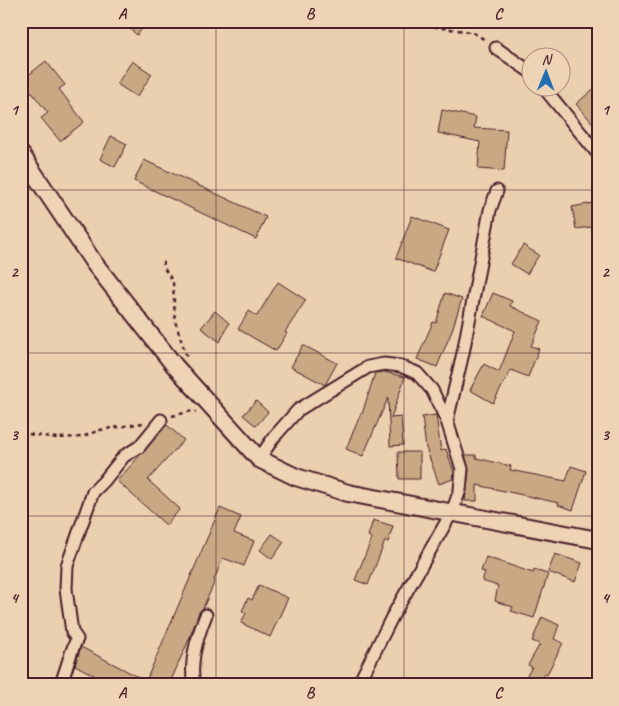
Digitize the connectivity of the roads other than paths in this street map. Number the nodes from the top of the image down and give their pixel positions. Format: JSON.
{"nodes":[{"id":1,"x":496,"y":48,"type":"road end"},
{"id":2,"x":522,"y":66,"type":"edge"},
{"id":3,"x":552,"y":98,"type":"edge"},
{"id":4,"x":21,"y":154,"type":"edge"},
{"id":5,"x":598,"y":154,"type":"edge"},
{"id":6,"x":497,"y":191,"type":"dead end"},
{"id":7,"x":161,"y":420,"type":"road end"},
{"id":8,"x":447,"y":421,"type":"junction"},
{"id":9,"x":259,"y":459,"type":"junction"},
{"id":10,"x":452,"y":512,"type":"junction"},
{"id":11,"x":598,"y":540,"type":"edge"},
{"id":12,"x":206,"y":615,"type":"dead end"},
{"id":13,"x":60,"y":685,"type":"edge"},
{"id":14,"x":194,"y":685,"type":"edge"},
{"id":15,"x":358,"y":685,"type":"edge"}],
"edges":[{"from":1,"to":2,"type":"street"},
{"from":3,"to":5,"type":"street"},
{"from":4,"to":9,"type":"street"},
{"from":6,"to":8,"type":"street"},
{"from":7,"to":13,"type":"street"},
{"from":8,"to":9,"type":"street"},
{"from":8,"to":10,"type":"street"},
{"from":9,"to":10,"type":"street"},
{"from":10,"to":11,"type":"street"},
{"from":10,"to":15,"type":"street"},
{"from":12,"to":14,"type":"street"}]}
